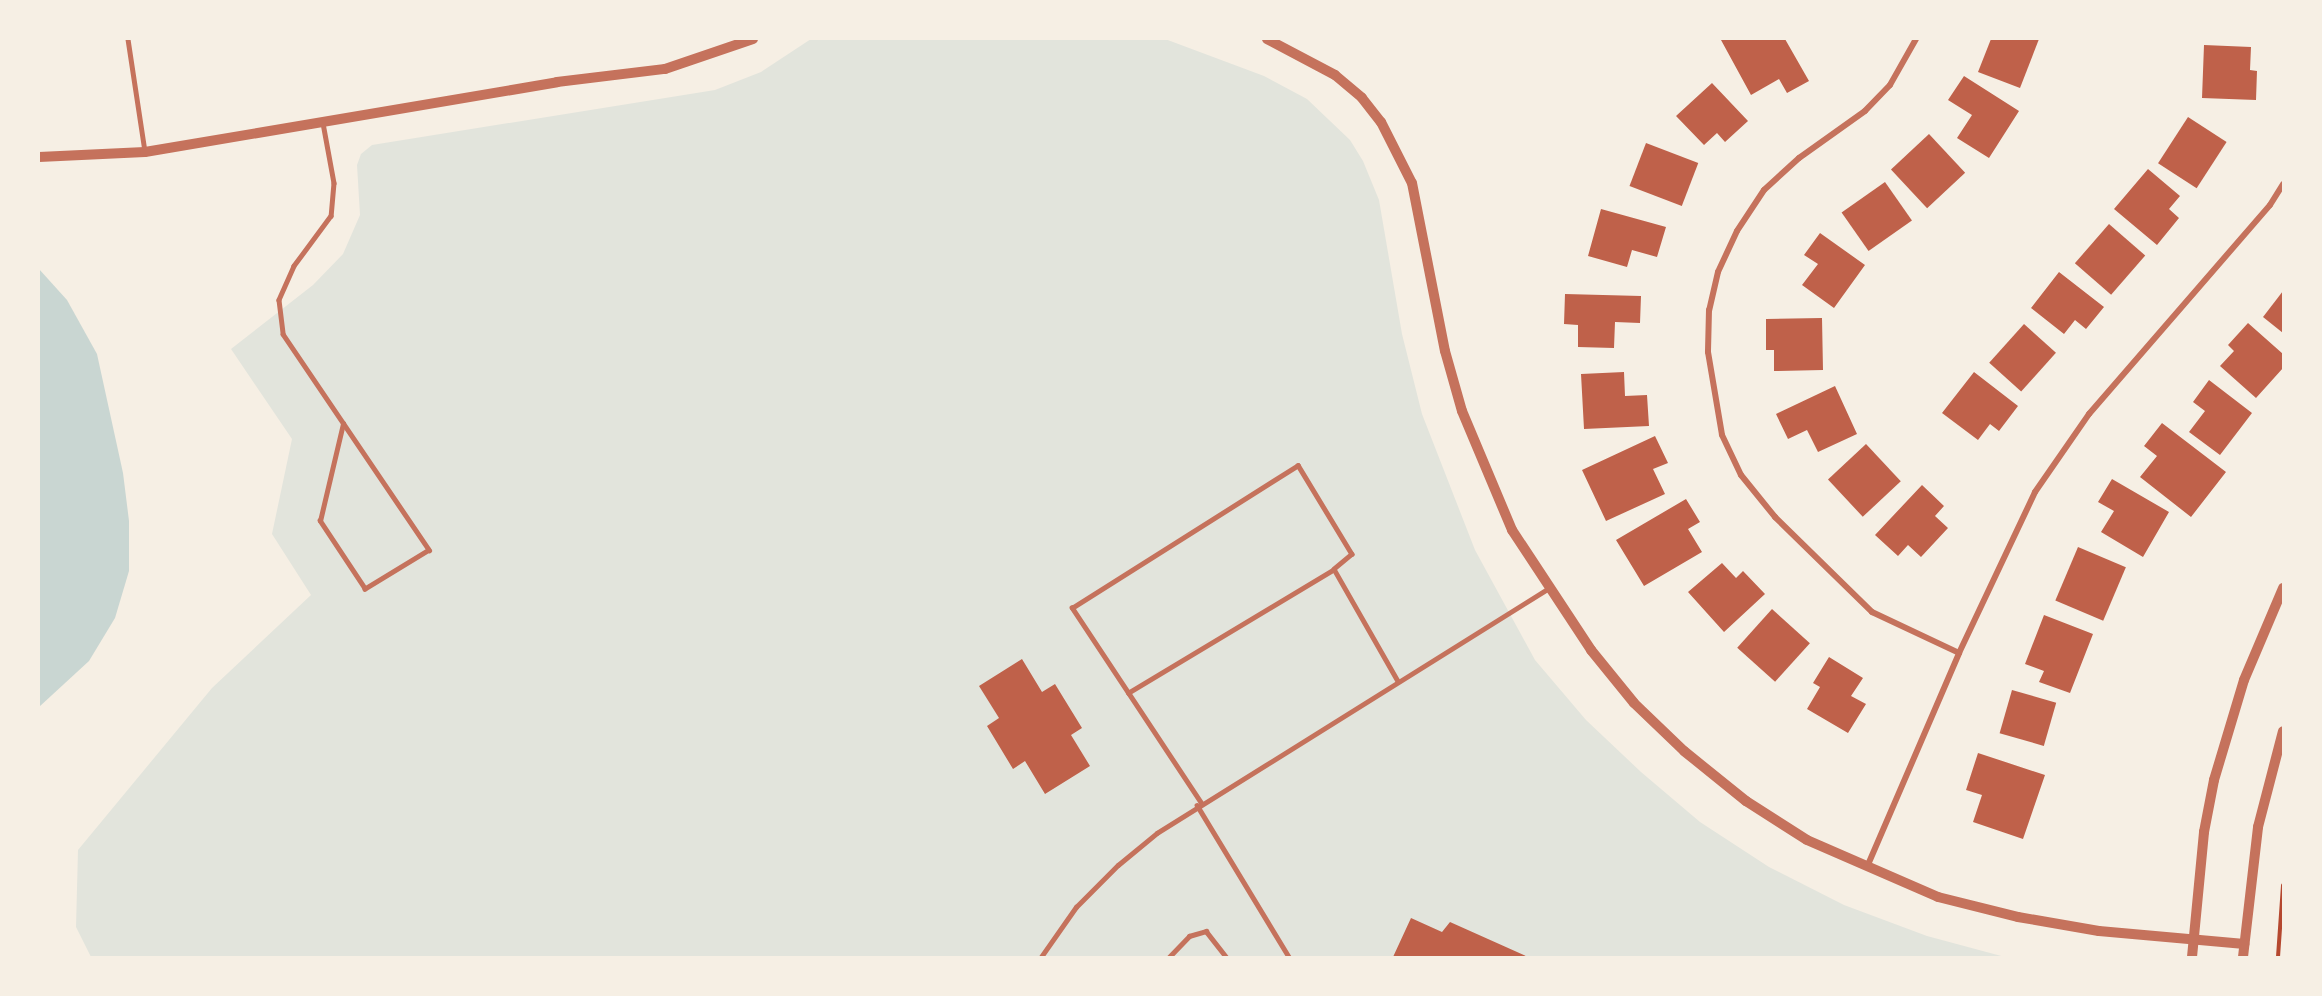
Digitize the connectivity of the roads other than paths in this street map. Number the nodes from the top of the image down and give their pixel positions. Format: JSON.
{"nodes":[{"id":1,"x":128,"y":39,"type":"edge"},
{"id":2,"x":753,"y":39,"type":"edge"},
{"id":3,"x":1267,"y":39,"type":"edge"},
{"id":4,"x":1916,"y":39,"type":"edge"},
{"id":5,"x":323,"y":123,"type":"junction"},
{"id":6,"x":146,"y":152,"type":"junction"},
{"id":7,"x":39,"y":157,"type":"edge"},
{"id":8,"x":2283,"y":184,"type":"edge"},
{"id":9,"x":343,"y":424,"type":"junction"},
{"id":10,"x":1334,"y":569,"type":"junction"},
{"id":11,"x":1549,"y":588,"type":"junction"},
{"id":12,"x":2283,"y":588,"type":"edge"},
{"id":13,"x":1959,"y":652,"type":"junction"},
{"id":14,"x":1398,"y":681,"type":"junction"},
{"id":15,"x":1128,"y":693,"type":"junction"},
{"id":16,"x":2283,"y":731,"type":"edge"},
{"id":17,"x":1199,"y":804,"type":"junction"},
{"id":18,"x":1866,"y":868,"type":"junction"},
{"id":19,"x":2193,"y":940,"type":"junction"},
{"id":20,"x":2244,"y":944,"type":"junction"},
{"id":21,"x":1041,"y":957,"type":"edge"},
{"id":22,"x":1169,"y":957,"type":"edge"},
{"id":23,"x":1226,"y":957,"type":"edge"},
{"id":24,"x":1288,"y":957,"type":"edge"},
{"id":25,"x":2192,"y":957,"type":"edge"},
{"id":26,"x":2243,"y":957,"type":"edge"}],
"edges":[{"from":1,"to":6,"type":"lane"},
{"from":2,"to":5,"type":"street"},
{"from":3,"to":11,"type":"street"},
{"from":4,"to":13,"type":"street"},
{"from":5,"to":6,"type":"street"},
{"from":5,"to":9,"type":"lane"},
{"from":6,"to":7,"type":"street"},
{"from":8,"to":13,"type":"street"},
{"from":9,"to":9,"type":"lane"},
{"from":10,"to":14,"type":"lane"},
{"from":10,"to":15,"type":"lane"},
{"from":10,"to":15,"type":"lane"},
{"from":11,"to":14,"type":"lane"},
{"from":11,"to":18,"type":"street"},
{"from":12,"to":19,"type":"street"},
{"from":13,"to":18,"type":"street"},
{"from":14,"to":17,"type":"lane"},
{"from":15,"to":17,"type":"lane"},
{"from":16,"to":20,"type":"street"},
{"from":17,"to":21,"type":"lane"},
{"from":17,"to":24,"type":"lane"},
{"from":18,"to":19,"type":"street"},
{"from":19,"to":20,"type":"street"},
{"from":19,"to":25,"type":"street"},
{"from":20,"to":26,"type":"street"},
{"from":22,"to":23,"type":"lane"}]}
